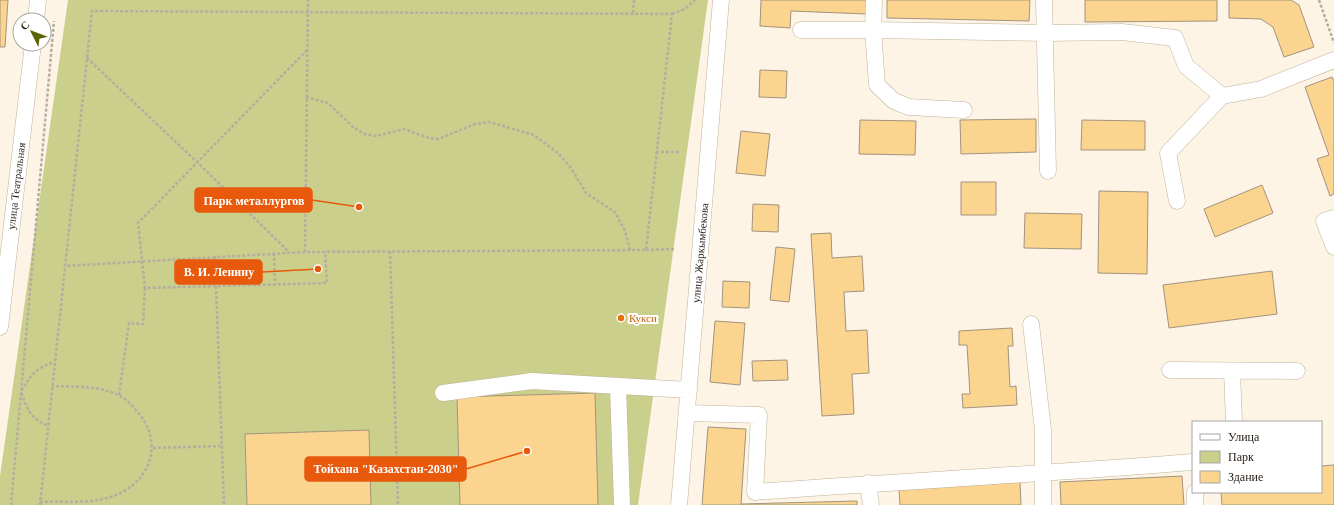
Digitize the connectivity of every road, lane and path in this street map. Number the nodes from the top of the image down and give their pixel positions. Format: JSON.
{"nodes":[{"id":1,"x":38,"y":0,"type":"edge"},
{"id":2,"x":308,"y":0,"type":"edge"},
{"id":3,"x":634,"y":0,"type":"edge"},
{"id":4,"x":695,"y":0,"type":"edge"},
{"id":5,"x":722,"y":0,"type":"edge"},
{"id":6,"x":874,"y":0,"type":"edge"},
{"id":7,"x":1044,"y":0,"type":"edge"},
{"id":8,"x":1319,"y":0,"type":"edge"},
{"id":9,"x":37,"y":12,"type":"edge"},
{"id":10,"x":308,"y":12,"type":"junction"},
{"id":11,"x":633,"y":13,"type":"junction"},
{"id":12,"x":672,"y":14,"type":"junction"},
{"id":13,"x":54,"y":16,"type":"dead end"},
{"id":14,"x":801,"y":30,"type":"dead end"},
{"id":15,"x":873,"y":30,"type":"junction"},
{"id":16,"x":1044,"y":33,"type":"junction"},
{"id":17,"x":1334,"y":43,"type":"edge"},
{"id":18,"x":307,"y":50,"type":"junction"},
{"id":19,"x":32,"y":52,"type":"edge"},
{"id":20,"x":87,"y":58,"type":"junction"},
{"id":21,"x":1334,"y":60,"type":"edge"},
{"id":22,"x":1222,"y":96,"type":"junction"},
{"id":23,"x":306,"y":97,"type":"junction"},
{"id":24,"x":964,"y":110,"type":"dead end"},
{"id":25,"x":656,"y":152,"type":"junction"},
{"id":26,"x":679,"y":152,"type":"dead end"},
{"id":27,"x":197,"y":162,"type":"junction"},
{"id":28,"x":1048,"y":171,"type":"dead end"},
{"id":29,"x":1178,"y":201,"type":"dead end"},
{"id":30,"x":1334,"y":218,"type":"edge"},
{"id":31,"x":1334,"y":247,"type":"edge"},
{"id":32,"x":630,"y":250,"type":"junction"},
{"id":33,"x":646,"y":250,"type":"junction"},
{"id":34,"x":675,"y":250,"type":"dead end"},
{"id":35,"x":325,"y":251,"type":"junction"},
{"id":36,"x":390,"y":251,"type":"junction"},
{"id":37,"x":289,"y":252,"type":"junction"},
{"id":38,"x":305,"y":252,"type":"junction"},
{"id":39,"x":274,"y":253,"type":"junction"},
{"id":40,"x":215,"y":256,"type":"junction"},
{"id":41,"x":142,"y":262,"type":"junction"},
{"id":42,"x":65,"y":266,"type":"junction"},
{"id":43,"x":275,"y":284,"type":"junction"},
{"id":44,"x":216,"y":285,"type":"junction"},
{"id":45,"x":145,"y":288,"type":"junction"},
{"id":46,"x":1,"y":301,"type":"edge"},
{"id":47,"x":1031,"y":324,"type":"dead end"},
{"id":48,"x":0,"y":327,"type":"edge"},
{"id":49,"x":54,"y":362,"type":"junction"},
{"id":50,"x":1170,"y":370,"type":"dead end"},
{"id":51,"x":1232,"y":371,"type":"junction"},
{"id":52,"x":1297,"y":371,"type":"dead end"},
{"id":53,"x":52,"y":386,"type":"junction"},
{"id":54,"x":618,"y":386,"type":"junction"},
{"id":55,"x":689,"y":390,"type":"junction"},
{"id":56,"x":21,"y":392,"type":"junction"},
{"id":57,"x":443,"y":393,"type":"dead end"},
{"id":58,"x":119,"y":395,"type":"junction"},
{"id":59,"x":687,"y":413,"type":"junction"},
{"id":60,"x":1234,"y":421,"type":"edge"},
{"id":61,"x":47,"y":425,"type":"junction"},
{"id":62,"x":222,"y":446,"type":"junction"},
{"id":63,"x":153,"y":448,"type":"junction"},
{"id":64,"x":1192,"y":462,"type":"edge"},
{"id":65,"x":1044,"y":474,"type":"junction"},
{"id":66,"x":868,"y":483,"type":"junction"},
{"id":67,"x":1195,"y":493,"type":"edge"},
{"id":68,"x":40,"y":503,"type":"edge"},
{"id":69,"x":11,"y":505,"type":"edge"},
{"id":70,"x":224,"y":505,"type":"edge"},
{"id":71,"x":398,"y":505,"type":"edge"},
{"id":72,"x":622,"y":505,"type":"edge"},
{"id":73,"x":679,"y":505,"type":"edge"},
{"id":74,"x":871,"y":505,"type":"edge"},
{"id":75,"x":1044,"y":505,"type":"edge"},
{"id":76,"x":1195,"y":505,"type":"edge"}],
"edges":[{"from":1,"to":9,"type":"street"},
{"from":2,"to":10,"type":"path"},
{"from":3,"to":11,"type":"path"},
{"from":4,"to":12,"type":"path"},
{"from":5,"to":55,"type":"street","name":"улица Жаркымбекова"},
{"from":6,"to":15,"type":"street"},
{"from":7,"to":16,"type":"street"},
{"from":8,"to":17,"type":"path"},
{"from":10,"to":11,"type":"path"},
{"from":10,"to":18,"type":"path"},
{"from":10,"to":20,"type":"path"},
{"from":11,"to":12,"type":"path"},
{"from":12,"to":25,"type":"path"},
{"from":13,"to":56,"type":"path"},
{"from":14,"to":15,"type":"street"},
{"from":15,"to":16,"type":"street"},
{"from":15,"to":24,"type":"street"},
{"from":16,"to":22,"type":"street"},
{"from":16,"to":28,"type":"street"},
{"from":18,"to":23,"type":"path"},
{"from":18,"to":27,"type":"path"},
{"from":19,"to":46,"type":"street","name":"улица Театральная"},
{"from":20,"to":27,"type":"path"},
{"from":20,"to":42,"type":"path"},
{"from":21,"to":22,"type":"street"},
{"from":22,"to":29,"type":"street"},
{"from":23,"to":32,"type":"path"},
{"from":23,"to":38,"type":"path"},
{"from":25,"to":26,"type":"path"},
{"from":25,"to":33,"type":"path"},
{"from":27,"to":37,"type":"path"},
{"from":27,"to":41,"type":"path"},
{"from":30,"to":31,"type":"street"},
{"from":32,"to":33,"type":"path"},
{"from":32,"to":36,"type":"path"},
{"from":33,"to":34,"type":"path"},
{"from":35,"to":36,"type":"path"},
{"from":35,"to":38,"type":"path"},
{"from":35,"to":43,"type":"path"},
{"from":36,"to":71,"type":"path"},
{"from":37,"to":38,"type":"path"},
{"from":37,"to":39,"type":"path"},
{"from":39,"to":40,"type":"path"},
{"from":39,"to":43,"type":"path"},
{"from":40,"to":41,"type":"path"},
{"from":40,"to":44,"type":"path"},
{"from":41,"to":42,"type":"path"},
{"from":41,"to":45,"type":"path"},
{"from":42,"to":49,"type":"path"},
{"from":43,"to":44,"type":"path"},
{"from":44,"to":45,"type":"path"},
{"from":44,"to":62,"type":"path"},
{"from":45,"to":58,"type":"path"},
{"from":46,"to":48,"type":"street","name":"улица Театральная"},
{"from":47,"to":65,"type":"street"},
{"from":49,"to":53,"type":"path"},
{"from":49,"to":56,"type":"path"},
{"from":50,"to":51,"type":"street"},
{"from":51,"to":52,"type":"street"},
{"from":51,"to":60,"type":"street"},
{"from":53,"to":58,"type":"path"},
{"from":53,"to":61,"type":"path"},
{"from":54,"to":55,"type":"street"},
{"from":54,"to":57,"type":"street"},
{"from":54,"to":72,"type":"street"},
{"from":55,"to":59,"type":"street","name":"улица Жаркымбекова"},
{"from":56,"to":61,"type":"path"},
{"from":56,"to":69,"type":"path"},
{"from":58,"to":63,"type":"path"},
{"from":59,"to":66,"type":"street"},
{"from":59,"to":73,"type":"street","name":"улица Жаркымбекова"},
{"from":61,"to":68,"type":"path"},
{"from":62,"to":63,"type":"path"},
{"from":62,"to":70,"type":"path"},
{"from":63,"to":68,"type":"path"},
{"from":64,"to":65,"type":"street"},
{"from":65,"to":66,"type":"street"},
{"from":65,"to":75,"type":"street"},
{"from":66,"to":74,"type":"street"},
{"from":67,"to":76,"type":"street"}]}
